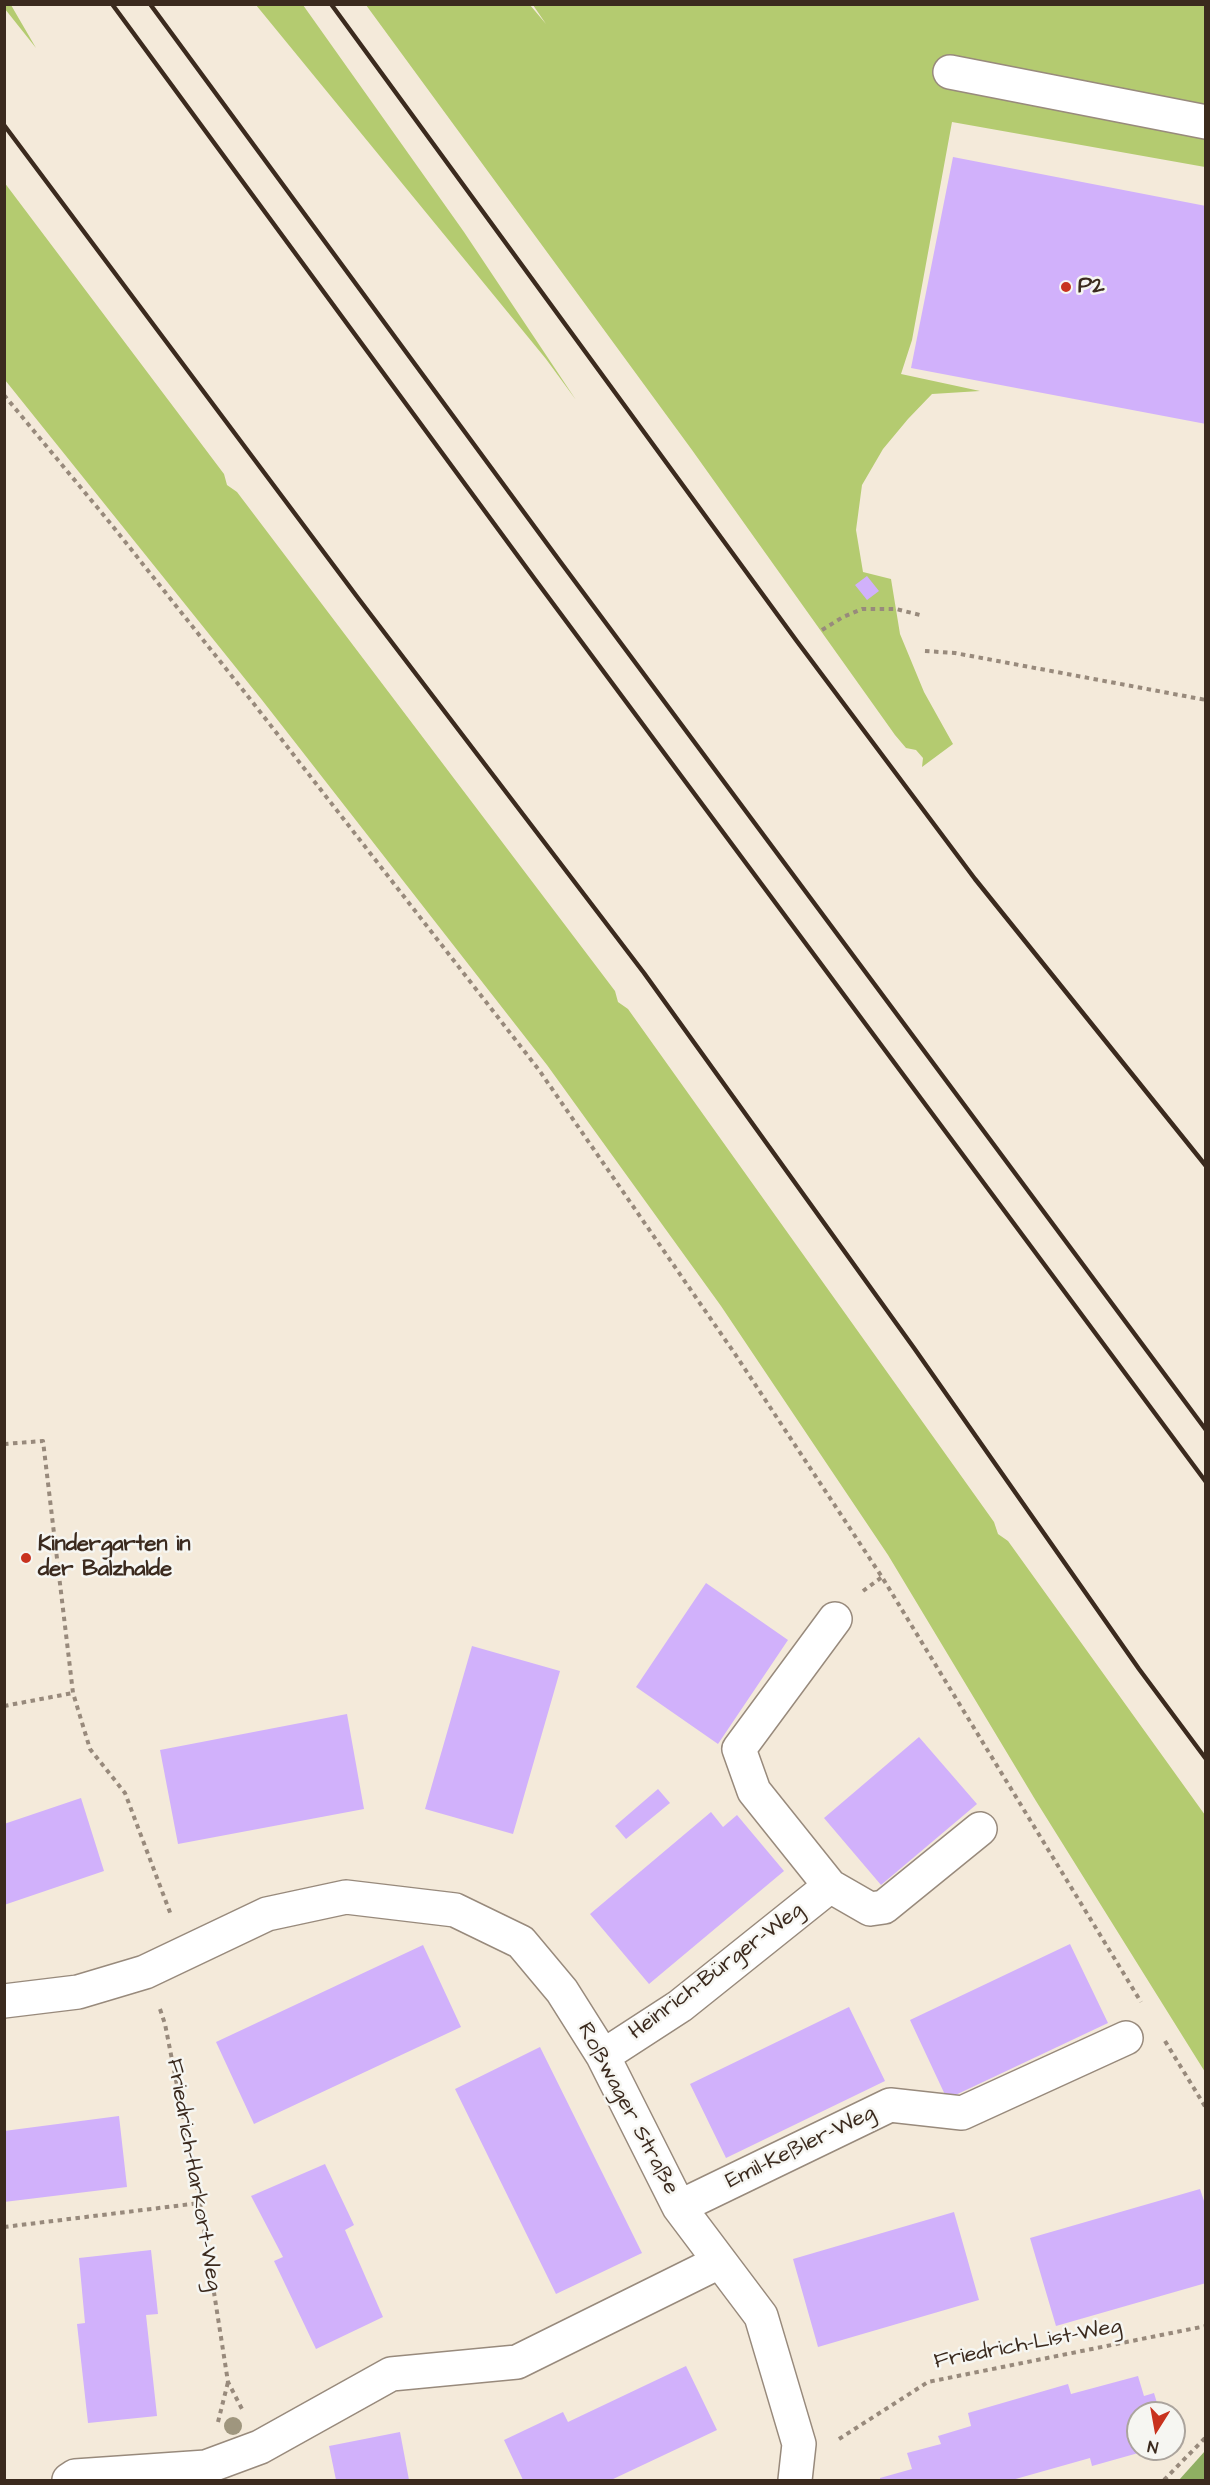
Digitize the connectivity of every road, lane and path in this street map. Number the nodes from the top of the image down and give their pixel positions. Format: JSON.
{"nodes":[{"id":1,"x":950,"y":72,"type":"dead end"},
{"id":2,"x":1206,"y":122,"type":"edge"},
{"id":3,"x":4,"y":396,"type":"edge"},
{"id":4,"x":920,"y":615,"type":"dead end"},
{"id":5,"x":822,"y":630,"type":"dead end"},
{"id":6,"x":926,"y":651,"type":"dead end"},
{"id":7,"x":1206,"y":700,"type":"edge"},
{"id":8,"x":4,"y":1444,"type":"edge"},
{"id":9,"x":882,"y":1576,"type":"junction"},
{"id":10,"x":866,"y":1587,"type":"dead end"},
{"id":11,"x":835,"y":1619,"type":"dead end"},
{"id":12,"x":73,"y":1693,"type":"junction"},
{"id":13,"x":4,"y":1706,"type":"edge"},
{"id":14,"x":1022,"y":1806,"type":"junction"},
{"id":15,"x":1016,"y":1810,"type":"dead end"},
{"id":16,"x":980,"y":1829,"type":"dead end"},
{"id":17,"x":830,"y":1886,"type":"junction"},
{"id":18,"x":190,"y":1950,"type":"junction"},
{"id":19,"x":145,"y":1972,"type":"junction"},
{"id":20,"x":4,"y":2001,"type":"edge"},
{"id":21,"x":1143,"y":2005,"type":"dead end"},
{"id":22,"x":1161,"y":2034,"type":"dead end"},
{"id":23,"x":1126,"y":2038,"type":"dead end"},
{"id":24,"x":603,"y":2056,"type":"junction"},
{"id":25,"x":1206,"y":2108,"type":"edge"},
{"id":26,"x":200,"y":2203,"type":"junction"},
{"id":27,"x":679,"y":2207,"type":"junction"},
{"id":28,"x":4,"y":2227,"type":"edge"},
{"id":29,"x":718,"y":2262,"type":"junction"},
{"id":30,"x":1206,"y":2326,"type":"edge"},
{"id":31,"x":228,"y":2382,"type":"dead end"},
{"id":32,"x":1206,"y":2437,"type":"edge"},
{"id":33,"x":799,"y":2444,"type":"junction"},
{"id":34,"x":207,"y":2474,"type":"edge"},
{"id":35,"x":69,"y":2481,"type":"edge"},
{"id":36,"x":795,"y":2481,"type":"edge"},
{"id":37,"x":1164,"y":2481,"type":"edge"}],
"edges":[{"from":1,"to":2,"type":"street"},
{"from":3,"to":9,"type":"path"},
{"from":4,"to":5,"type":"path"},
{"from":6,"to":7,"type":"path"},
{"from":8,"to":12,"type":"path"},
{"from":9,"to":10,"type":"path"},
{"from":9,"to":14,"type":"path"},
{"from":11,"to":17,"type":"street"},
{"from":12,"to":13,"type":"path"},
{"from":12,"to":18,"type":"path"},
{"from":14,"to":15,"type":"path"},
{"from":14,"to":21,"type":"path"},
{"from":16,"to":17,"type":"street"},
{"from":17,"to":24,"type":"street","name":"Heinrich-Bürger-Weg"},
{"from":18,"to":19,"type":"street","name":"Roßwager Straße"},
{"from":18,"to":24,"type":"street","name":"Roßwager Straße"},
{"from":19,"to":20,"type":"street","name":"Roßwager Straße"},
{"from":19,"to":26,"type":"path","name":"Friedrich-Harkort-Weg"},
{"from":22,"to":25,"type":"path"},
{"from":23,"to":27,"type":"street","name":"Emil-Keßler-Weg"},
{"from":24,"to":27,"type":"street","name":"Roßwager Straße"},
{"from":26,"to":28,"type":"path"},
{"from":26,"to":31,"type":"path","name":"Friedrich-Harkort-Weg"},
{"from":27,"to":29,"type":"street","name":"Roßwager Straße"},
{"from":29,"to":33,"type":"street","name":"Roßwager Straße"},
{"from":29,"to":34,"type":"street"},
{"from":30,"to":33,"type":"path","name":"Friedrich-List-Weg"},
{"from":32,"to":37,"type":"path"},
{"from":33,"to":36,"type":"street","name":"Roßwager Straße"},
{"from":34,"to":35,"type":"street"}]}
